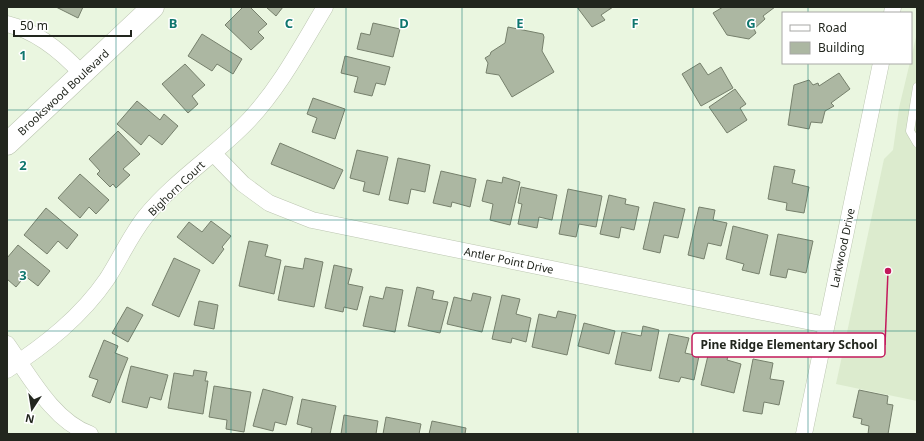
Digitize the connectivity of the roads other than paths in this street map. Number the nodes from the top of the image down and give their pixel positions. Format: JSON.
{"nodes":[{"id":1,"x":154,"y":7,"type":"edge"},
{"id":2,"x":325,"y":7,"type":"edge"},
{"id":3,"x":7,"y":24,"type":"edge"},
{"id":4,"x":881,"y":64,"type":"edge"},
{"id":5,"x":82,"y":74,"type":"junction"},
{"id":6,"x":917,"y":87,"type":"edge"},
{"id":7,"x":7,"y":144,"type":"edge"},
{"id":8,"x":917,"y":144,"type":"edge"},
{"id":9,"x":213,"y":152,"type":"junction"},
{"id":10,"x":826,"y":325,"type":"junction"},
{"id":11,"x":7,"y":344,"type":"edge"},
{"id":12,"x":13,"y":366,"type":"edge"},
{"id":13,"x":90,"y":434,"type":"edge"},
{"id":14,"x":804,"y":434,"type":"edge"}],
"edges":[{"from":1,"to":5,"type":"main road","name":"Brookswood Boulevard"},
{"from":2,"to":9,"type":"street","name":"Bighorn Court"},
{"from":3,"to":5,"type":"street"},
{"from":4,"to":10,"type":"street","name":"Larkwood Drive"},
{"from":5,"to":7,"type":"main road","name":"Brookswood Boulevard"},
{"from":6,"to":8,"type":"lane"},
{"from":9,"to":10,"type":"street","name":"Antler Point Drive"},
{"from":9,"to":12,"type":"street","name":"Bighorn Court"},
{"from":10,"to":14,"type":"street","name":"Larkwood Drive"},
{"from":11,"to":12,"type":"street"},
{"from":12,"to":13,"type":"street"}]}
